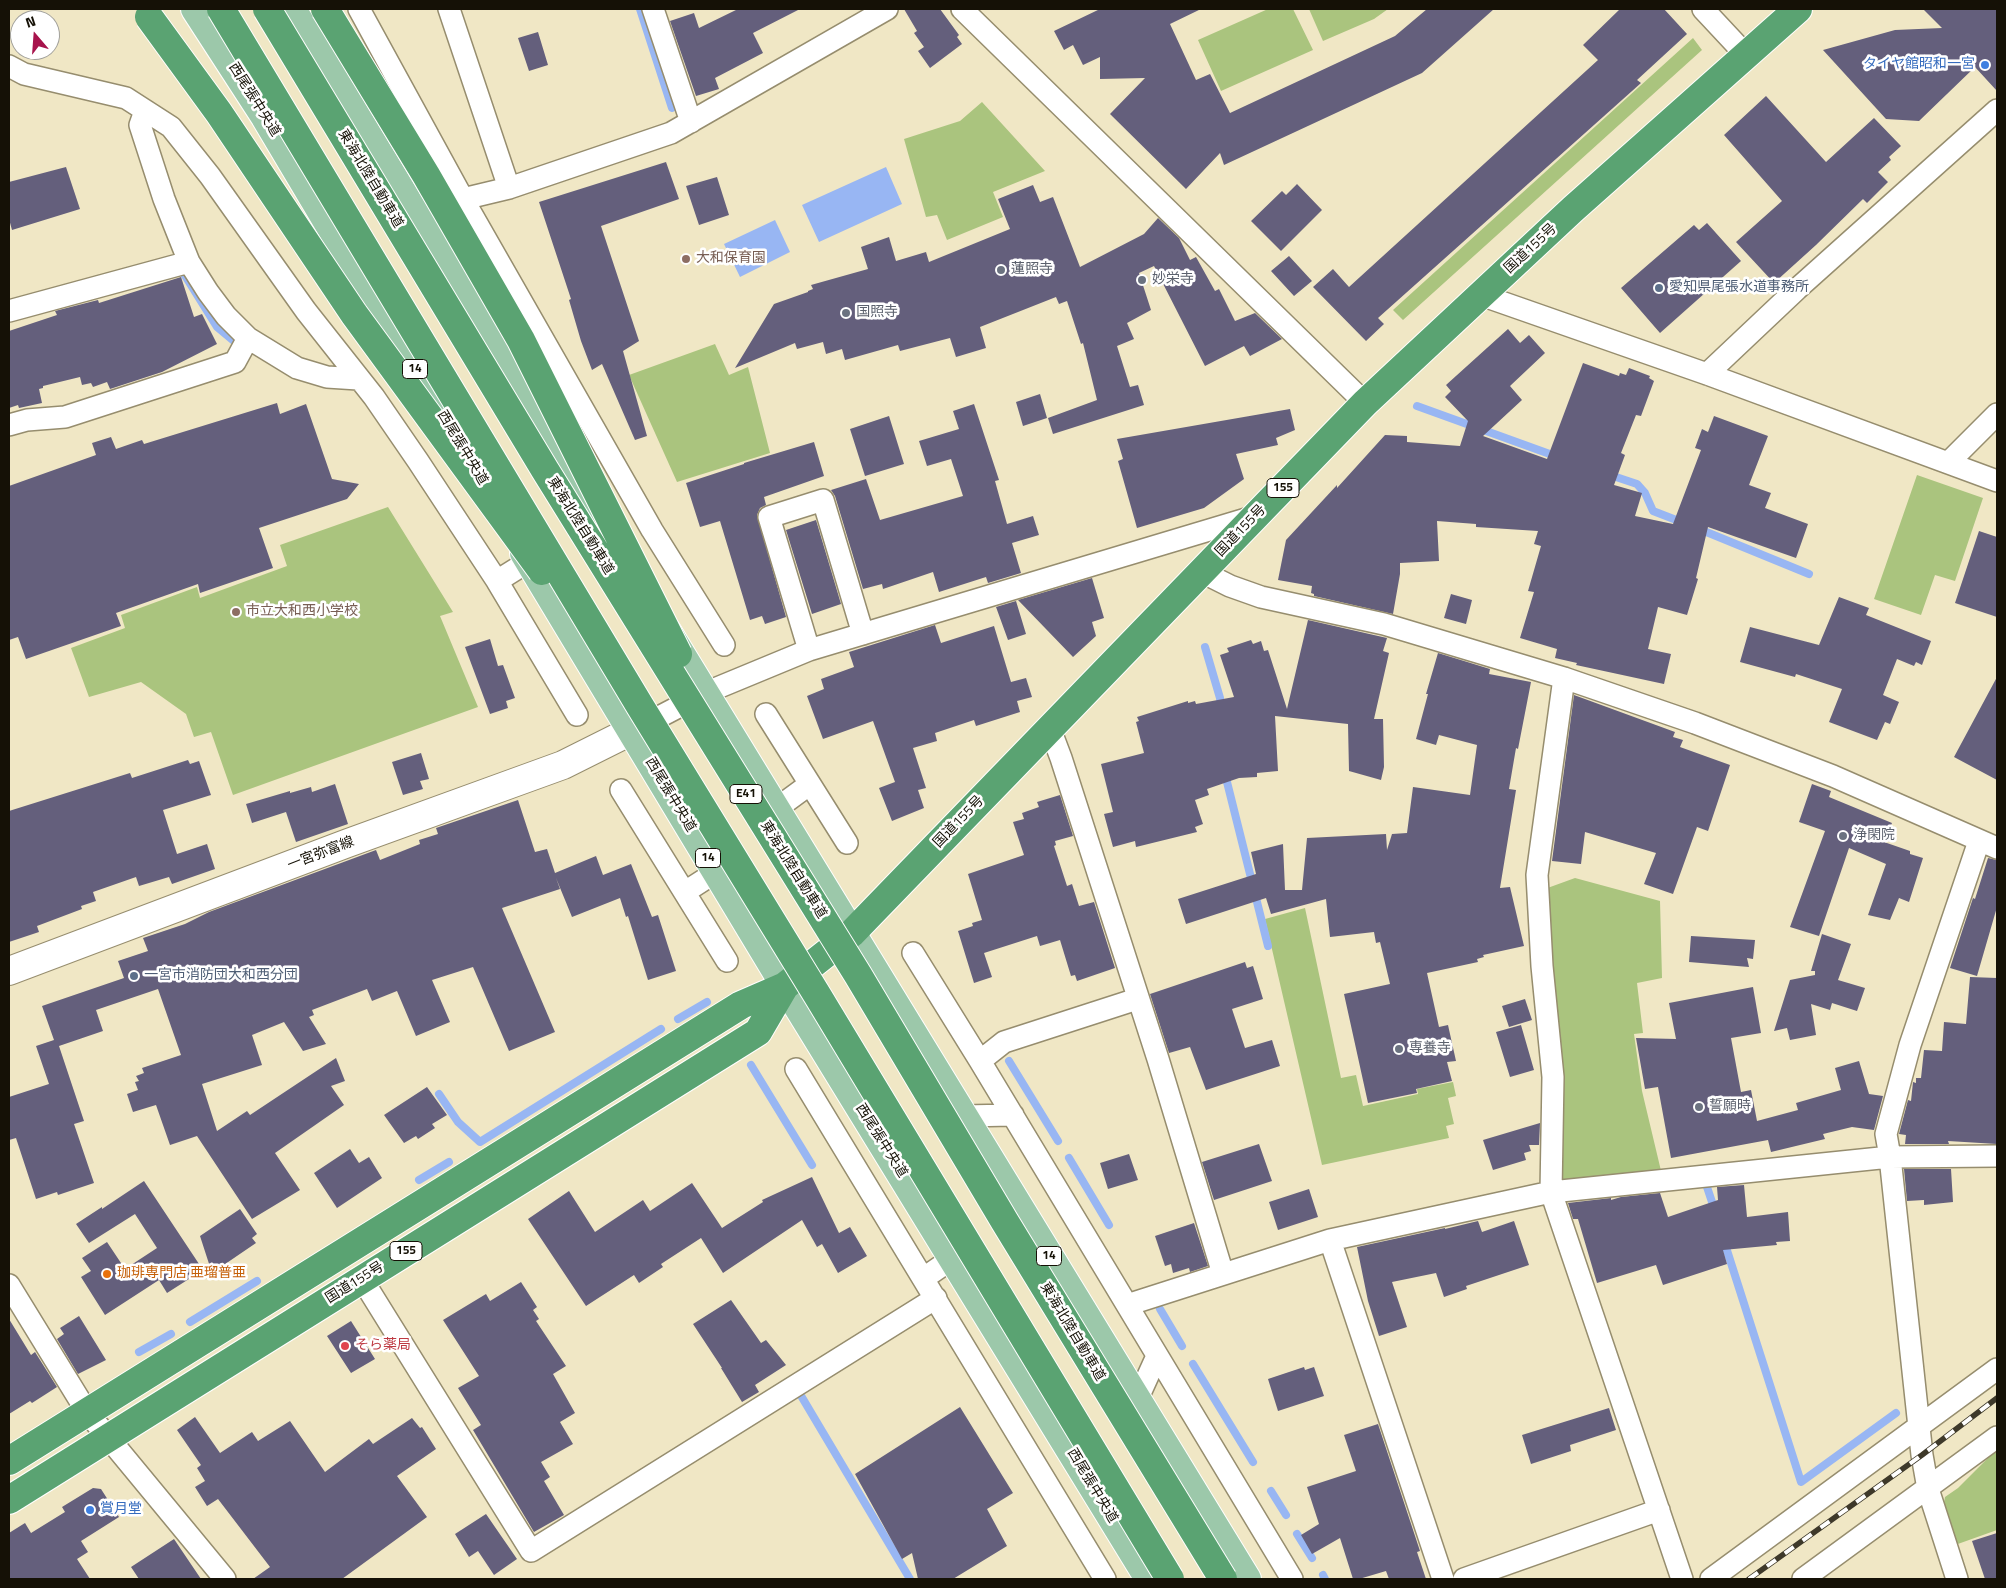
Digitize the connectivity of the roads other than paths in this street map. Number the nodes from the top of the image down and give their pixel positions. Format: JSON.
{"nodes":[{"id":1,"x":195,"y":9,"type":"edge"},
{"id":2,"x":220,"y":9,"type":"edge"},
{"id":3,"x":268,"y":9,"type":"edge"},
{"id":4,"x":292,"y":9,"type":"edge"},
{"id":5,"x":325,"y":9,"type":"edge"},
{"id":6,"x":359,"y":9,"type":"edge"},
{"id":7,"x":449,"y":9,"type":"edge"},
{"id":8,"x":653,"y":9,"type":"edge"},
{"id":9,"x":888,"y":9,"type":"edge"},
{"id":10,"x":962,"y":9,"type":"edge"},
{"id":11,"x":1703,"y":9,"type":"edge"},
{"id":12,"x":1798,"y":9,"type":"edge"},
{"id":13,"x":145,"y":13,"type":"edge"},
{"id":14,"x":1746,"y":55,"type":"junction"},
{"id":15,"x":9,"y":66,"type":"edge"},
{"id":16,"x":1997,"y":110,"type":"edge"},
{"id":17,"x":145,"y":111,"type":"junction"},
{"id":18,"x":691,"y":122,"type":"junction"},
{"id":19,"x":509,"y":188,"type":"junction"},
{"id":20,"x":463,"y":199,"type":"junction"},
{"id":21,"x":189,"y":262,"type":"junction"},
{"id":22,"x":1481,"y":295,"type":"junction"},
{"id":23,"x":9,"y":312,"type":"edge"},
{"id":24,"x":248,"y":338,"type":"junction"},
{"id":25,"x":1707,"y":374,"type":"junction"},
{"id":26,"x":358,"y":378,"type":"junction"},
{"id":27,"x":1365,"y":404,"type":"junction"},
{"id":28,"x":1997,"y":414,"type":"edge"},
{"id":29,"x":9,"y":425,"type":"edge"},
{"id":30,"x":599,"y":437,"type":"junction"},
{"id":31,"x":563,"y":460,"type":"junction"},
{"id":32,"x":1949,"y":462,"type":"junction"},
{"id":33,"x":1997,"y":481,"type":"edge"},
{"id":34,"x":1256,"y":516,"type":"junction"},
{"id":35,"x":529,"y":561,"type":"junction"},
{"id":36,"x":1202,"y":572,"type":"junction"},
{"id":37,"x":498,"y":581,"type":"junction"},
{"id":38,"x":863,"y":634,"type":"junction"},
{"id":39,"x":724,"y":645,"type":"dead end"},
{"id":40,"x":809,"y":650,"type":"junction"},
{"id":41,"x":1564,"y":678,"type":"junction"},
{"id":42,"x":705,"y":693,"type":"junction"},
{"id":43,"x":640,"y":706,"type":"junction"},
{"id":44,"x":766,"y":714,"type":"dead end"},
{"id":45,"x":577,"y":715,"type":"dead end"},
{"id":46,"x":1050,"y":729,"type":"junction"},
{"id":47,"x":631,"y":731,"type":"junction"},
{"id":48,"x":810,"y":784,"type":"junction"},
{"id":49,"x":621,"y":790,"type":"dead end"},
{"id":50,"x":776,"y":809,"type":"junction"},
{"id":51,"x":847,"y":843,"type":"dead end"},
{"id":52,"x":1988,"y":845,"type":"edge"},
{"id":53,"x":716,"y":872,"type":"junction"},
{"id":54,"x":685,"y":892,"type":"junction"},
{"id":55,"x":852,"y":933,"type":"junction"},
{"id":56,"x":913,"y":953,"type":"dead end"},
{"id":57,"x":727,"y":961,"type":"dead end"},
{"id":58,"x":9,"y":971,"type":"edge"},
{"id":59,"x":858,"y":975,"type":"junction"},
{"id":60,"x":785,"y":986,"type":"junction"},
{"id":61,"x":1138,"y":999,"type":"junction"},
{"id":62,"x":980,"y":1061,"type":"junction"},
{"id":63,"x":796,"y":1069,"type":"dead end"},
{"id":64,"x":1013,"y":1115,"type":"junction"},
{"id":65,"x":963,"y":1116,"type":"junction"},
{"id":66,"x":1997,"y":1156,"type":"edge"},
{"id":67,"x":1890,"y":1157,"type":"junction"},
{"id":68,"x":1551,"y":1192,"type":"junction"},
{"id":69,"x":1330,"y":1240,"type":"junction"},
{"id":70,"x":953,"y":1258,"type":"junction"},
{"id":71,"x":1223,"y":1274,"type":"junction"},
{"id":72,"x":362,"y":1278,"type":"junction"},
{"id":73,"x":924,"y":1278,"type":"junction"},
{"id":74,"x":9,"y":1285,"type":"edge"},
{"id":75,"x":936,"y":1298,"type":"junction"},
{"id":76,"x":1127,"y":1304,"type":"junction"},
{"id":77,"x":1157,"y":1356,"type":"junction"},
{"id":78,"x":1997,"y":1369,"type":"edge"},
{"id":79,"x":1136,"y":1400,"type":"junction"},
{"id":80,"x":87,"y":1412,"type":"junction"},
{"id":81,"x":1918,"y":1429,"type":"junction"},
{"id":82,"x":1997,"y":1437,"type":"edge"},
{"id":83,"x":108,"y":1438,"type":"junction"},
{"id":84,"x":9,"y":1461,"type":"edge"},
{"id":85,"x":1928,"y":1489,"type":"junction"},
{"id":86,"x":9,"y":1500,"type":"edge"},
{"id":87,"x":1659,"y":1510,"type":"junction"},
{"id":88,"x":1806,"y":1578,"type":"edge"},
{"id":89,"x":225,"y":1579,"type":"edge"},
{"id":90,"x":1105,"y":1579,"type":"edge"},
{"id":91,"x":1149,"y":1579,"type":"edge"},
{"id":92,"x":1170,"y":1579,"type":"edge"},
{"id":93,"x":1223,"y":1579,"type":"edge"},
{"id":94,"x":1247,"y":1579,"type":"edge"},
{"id":95,"x":1292,"y":1579,"type":"edge"},
{"id":96,"x":1443,"y":1579,"type":"edge"},
{"id":97,"x":1464,"y":1579,"type":"edge"},
{"id":98,"x":1682,"y":1579,"type":"edge"},
{"id":99,"x":1711,"y":1579,"type":"edge"},
{"id":100,"x":1957,"y":1579,"type":"edge"}],
"edges":[{"from":1,"to":35,"type":"main road","name":"西尾張中央道","number":"14"},
{"from":2,"to":43,"type":"highway","bridge":true},
{"from":3,"to":59,"type":"highway","name":"東海北陸自動車道","number":"E41","bridge":true},
{"from":4,"to":31,"type":"main road","number":"14"},
{"from":5,"to":59,"type":"highway","bridge":true},
{"from":6,"to":20,"type":"street"},
{"from":7,"to":19,"type":"street"},
{"from":8,"to":18,"type":"street"},
{"from":9,"to":18,"type":"street"},
{"from":10,"to":27,"type":"street"},
{"from":11,"to":14,"type":"street"},
{"from":12,"to":14,"type":"highway","name":"国道155号","number":"155"},
{"from":13,"to":43,"type":"highway","bridge":true},
{"from":14,"to":22,"type":"highway","name":"国道155号","number":"155"},
{"from":15,"to":17,"type":"street"},
{"from":16,"to":25,"type":"street"},
{"from":17,"to":21,"type":"street"},
{"from":17,"to":26,"type":"street"},
{"from":18,"to":19,"type":"street"},
{"from":19,"to":20,"type":"street"},
{"from":20,"to":30,"type":"street"},
{"from":21,"to":23,"type":"street"},
{"from":21,"to":24,"type":"street"},
{"from":22,"to":25,"type":"street"},
{"from":22,"to":27,"type":"highway","name":"国道155号","number":"155"},
{"from":24,"to":26,"type":"street"},
{"from":24,"to":29,"type":"street"},
{"from":25,"to":32,"type":"street"},
{"from":26,"to":37,"type":"street"},
{"from":27,"to":34,"type":"highway","name":"国道155号","number":"155"},
{"from":28,"to":32,"type":"street"},
{"from":30,"to":31,"type":"street"},
{"from":30,"to":39,"type":"street"},
{"from":31,"to":42,"type":"main road","number":"14"},
{"from":32,"to":33,"type":"street"},
{"from":34,"to":36,"type":"highway","name":"国道155号","number":"155"},
{"from":34,"to":38,"type":"street"},
{"from":35,"to":37,"type":"street"},
{"from":35,"to":47,"type":"main road","name":"西尾張中央道","number":"14"},
{"from":36,"to":41,"type":"street"},
{"from":36,"to":46,"type":"highway","name":"国道155号","number":"155"},
{"from":37,"to":45,"type":"street"},
{"from":38,"to":40,"type":"street"},
{"from":38,"to":40,"type":"street"},
{"from":40,"to":42,"type":"street"},
{"from":41,"to":52,"type":"street"},
{"from":41,"to":68,"type":"street"},
{"from":42,"to":47,"type":"street"},
{"from":42,"to":50,"type":"main road","number":"14"},
{"from":43,"to":92,"type":"highway","bridge":true},
{"from":44,"to":48,"type":"street"},
{"from":46,"to":55,"type":"highway","name":"国道155号","number":"155"},
{"from":46,"to":61,"type":"street"},
{"from":47,"to":53,"type":"main road","name":"西尾張中央道","number":"14"},
{"from":47,"to":58,"type":"main road","name":"一宮弥富線"},
{"from":48,"to":50,"type":"street"},
{"from":48,"to":51,"type":"street"},
{"from":49,"to":54,"type":"street"},
{"from":50,"to":55,"type":"main road","number":"14"},
{"from":52,"to":67,"type":"street"},
{"from":53,"to":54,"type":"street"},
{"from":53,"to":60,"type":"main road","name":"西尾張中央道","number":"14"},
{"from":54,"to":57,"type":"street"},
{"from":55,"to":60,"type":"highway","name":"国道155号","number":"155"},
{"from":55,"to":65,"type":"main road","number":"14"},
{"from":56,"to":62,"type":"street"},
{"from":59,"to":93,"type":"highway","name":"東海北陸自動車道","number":"E41","bridge":true},
{"from":60,"to":70,"type":"main road","name":"西尾張中央道","number":"14"},
{"from":60,"to":72,"type":"highway","name":"国道155号","number":"155"},
{"from":60,"to":80,"type":"highway","name":"国道155号","number":"155"},
{"from":61,"to":62,"type":"street"},
{"from":61,"to":71,"type":"street"},
{"from":62,"to":64,"type":"street"},
{"from":63,"to":73,"type":"street"},
{"from":64,"to":65,"type":"street"},
{"from":64,"to":76,"type":"street"},
{"from":65,"to":79,"type":"main road","number":"14"},
{"from":66,"to":67,"type":"street"},
{"from":67,"to":68,"type":"street"},
{"from":67,"to":81,"type":"street"},
{"from":68,"to":69,"type":"street"},
{"from":68,"to":87,"type":"street"},
{"from":69,"to":71,"type":"street"},
{"from":69,"to":96,"type":"street"},
{"from":70,"to":73,"type":"street"},
{"from":70,"to":91,"type":"main road","name":"西尾張中央道","number":"14"},
{"from":71,"to":76,"type":"street"},
{"from":72,"to":75,"type":"street"},
{"from":72,"to":83,"type":"highway","name":"国道155号","number":"155"},
{"from":73,"to":75,"type":"street"},
{"from":74,"to":80,"type":"street"},
{"from":75,"to":90,"type":"street"},
{"from":76,"to":77,"type":"street"},
{"from":77,"to":79,"type":"street"},
{"from":77,"to":95,"type":"street"},
{"from":78,"to":81,"type":"street"},
{"from":79,"to":94,"type":"main road","number":"14"},
{"from":80,"to":83,"type":"street"},
{"from":80,"to":84,"type":"highway","name":"国道155号","number":"155"},
{"from":81,"to":85,"type":"street"},
{"from":81,"to":99,"type":"street"},
{"from":82,"to":85,"type":"street"},
{"from":83,"to":86,"type":"highway","name":"国道155号","number":"155"},
{"from":83,"to":89,"type":"street"},
{"from":85,"to":88,"type":"street"},
{"from":85,"to":100,"type":"street"},
{"from":87,"to":97,"type":"street"},
{"from":87,"to":98,"type":"street"}]}
